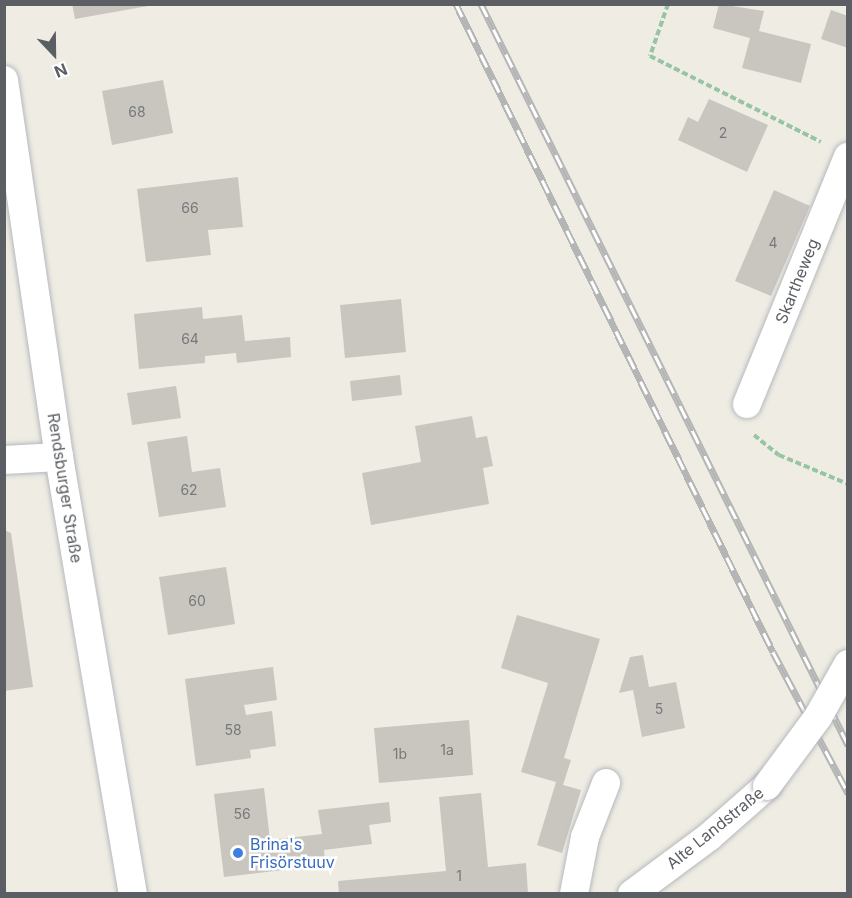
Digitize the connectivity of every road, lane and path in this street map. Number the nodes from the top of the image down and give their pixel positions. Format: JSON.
{"nodes":[{"id":1,"x":668,"y":4,"type":"edge"},
{"id":2,"x":4,"y":80,"type":"edge"},
{"id":3,"x":837,"y":151,"type":"edge"},
{"id":4,"x":747,"y":405,"type":"joint"},
{"id":5,"x":59,"y":457,"type":"junction"},
{"id":6,"x":4,"y":460,"type":"edge"},
{"id":7,"x":848,"y":484,"type":"edge"},
{"id":8,"x":848,"y":663,"type":"edge"},
{"id":9,"x":606,"y":783,"type":"dead end"},
{"id":10,"x":133,"y":894,"type":"edge"},
{"id":11,"x":574,"y":894,"type":"edge"},
{"id":12,"x":632,"y":894,"type":"edge"}],
"edges":[{"from":1,"to":3,"type":"path"},
{"from":2,"to":5,"type":"street","name":"Rendsburger Straße"},
{"from":3,"to":4,"type":"street","name":"Skartheweg"},
{"from":4,"to":7,"type":"path"},
{"from":5,"to":6,"type":"street"},
{"from":5,"to":10,"type":"street","name":"Rendsburger Straße"},
{"from":8,"to":12,"type":"street","name":"Alte Landstraße","bridge":true},
{"from":9,"to":11,"type":"street"}]}
